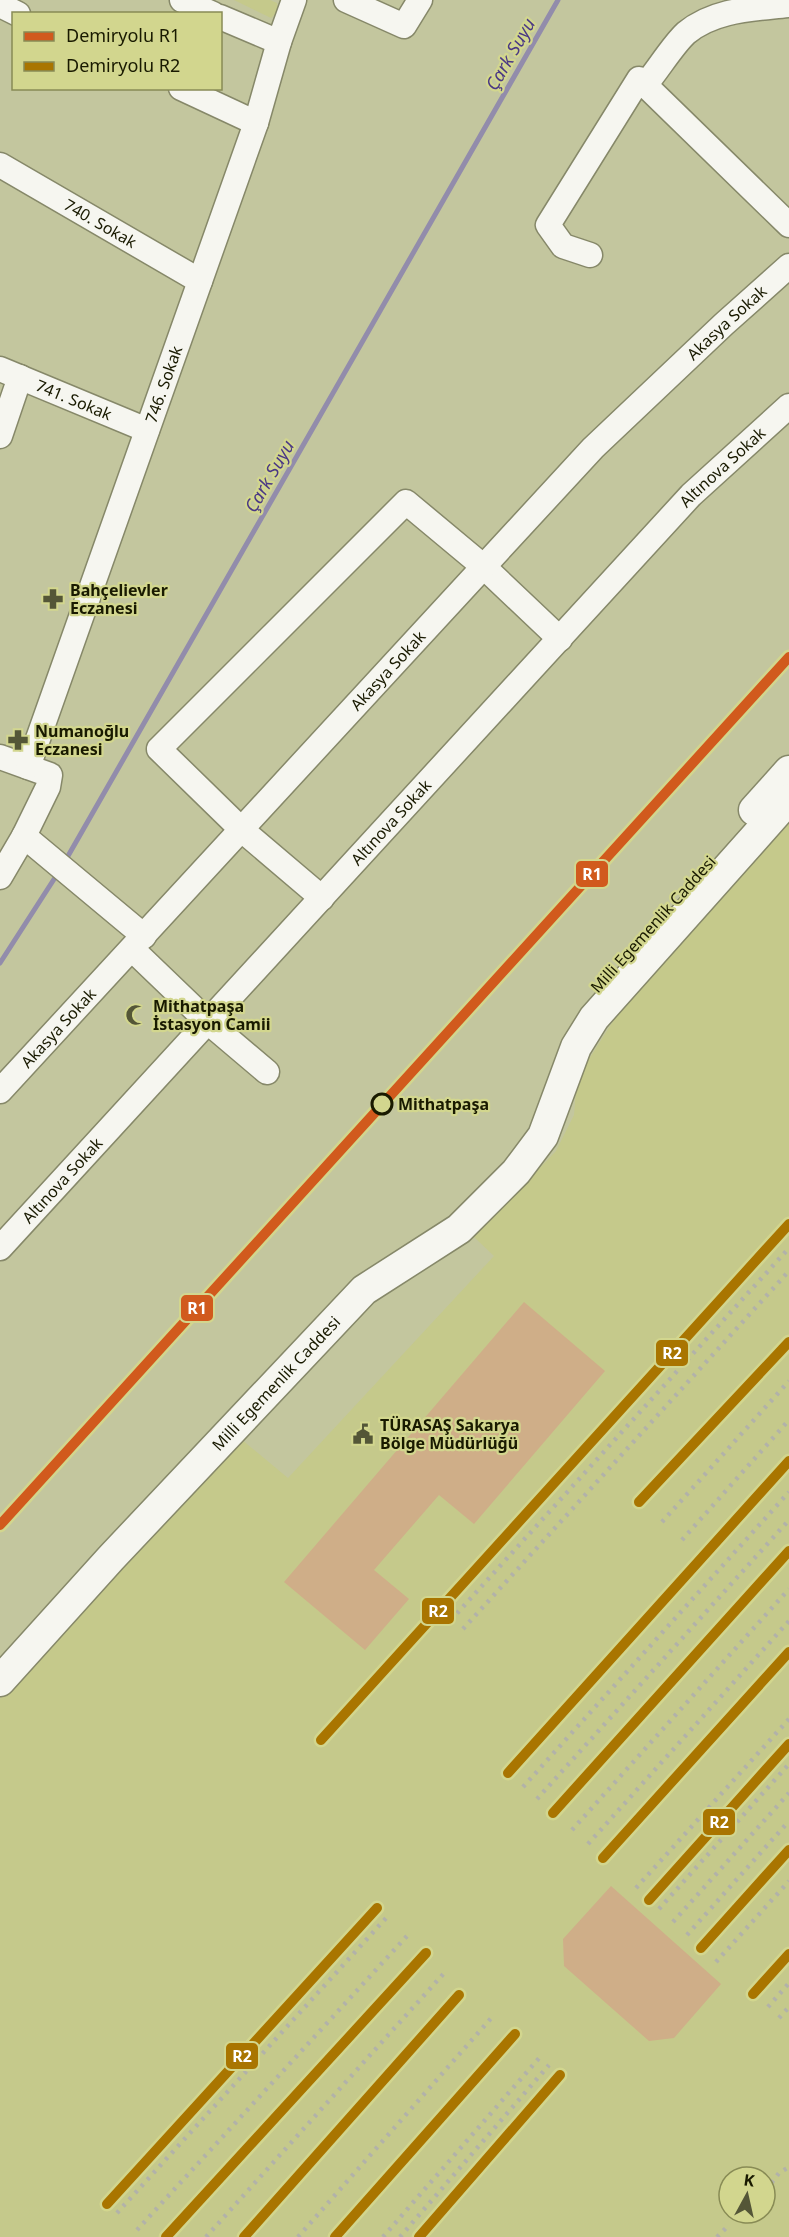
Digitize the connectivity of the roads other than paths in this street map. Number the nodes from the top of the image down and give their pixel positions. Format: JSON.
{"nodes":[{"id":1,"x":182,"y":0,"type":"edge"},
{"id":2,"x":294,"y":0,"type":"edge"},
{"id":3,"x":346,"y":0,"type":"edge"},
{"id":4,"x":420,"y":0,"type":"edge"},
{"id":5,"x":0,"y":5,"type":"edge"},
{"id":6,"x":789,"y":5,"type":"edge"},
{"id":7,"x":14,"y":12,"type":"edge"},
{"id":8,"x":209,"y":12,"type":"edge"},
{"id":9,"x":222,"y":17,"type":"edge"},
{"id":10,"x":279,"y":42,"type":"junction"},
{"id":11,"x":645,"y":85,"type":"junction"},
{"id":12,"x":185,"y":90,"type":"edge"},
{"id":13,"x":256,"y":123,"type":"junction"},
{"id":14,"x":0,"y":165,"type":"edge"},
{"id":15,"x":789,"y":225,"type":"edge"},
{"id":16,"x":590,"y":255,"type":"dead end"},
{"id":17,"x":789,"y":267,"type":"edge"},
{"id":18,"x":200,"y":281,"type":"junction"},
{"id":19,"x":10,"y":373,"type":"edge"},
{"id":20,"x":789,"y":406,"type":"edge"},
{"id":21,"x":147,"y":430,"type":"junction"},
{"id":22,"x":0,"y":436,"type":"edge"},
{"id":23,"x":484,"y":567,"type":"junction"},
{"id":24,"x":560,"y":639,"type":"junction"},
{"id":25,"x":0,"y":757,"type":"edge"},
{"id":26,"x":39,"y":771,"type":"junction"},
{"id":27,"x":789,"y":771,"type":"edge"},
{"id":28,"x":789,"y":799,"type":"edge"},
{"id":29,"x":242,"y":830,"type":"junction"},
{"id":30,"x":19,"y":841,"type":"edge"},
{"id":31,"x":0,"y":877,"type":"edge"},
{"id":32,"x":322,"y":898,"type":"junction"},
{"id":33,"x":138,"y":943,"type":"junction"},
{"id":34,"x":208,"y":1022,"type":"junction"},
{"id":35,"x":267,"y":1072,"type":"dead end"},
{"id":36,"x":0,"y":1091,"type":"edge"},
{"id":37,"x":556,"y":1097,"type":"junction"},
{"id":38,"x":0,"y":1248,"type":"edge"},
{"id":39,"x":0,"y":1681,"type":"edge"}],
"edges":[{"from":1,"to":8,"type":"street"},
{"from":2,"to":10,"type":"street","name":"746. Sokak"},
{"from":3,"to":4,"type":"street"},
{"from":5,"to":7,"type":"street"},
{"from":6,"to":11,"type":"street"},
{"from":9,"to":10,"type":"street"},
{"from":10,"to":13,"type":"street","name":"746. Sokak"},
{"from":11,"to":15,"type":"street"},
{"from":11,"to":16,"type":"street"},
{"from":12,"to":13,"type":"street"},
{"from":13,"to":18,"type":"street","name":"746. Sokak"},
{"from":14,"to":18,"type":"street","name":"740. Sokak"},
{"from":17,"to":23,"type":"street","name":"Akasya Sokak"},
{"from":18,"to":21,"type":"street","name":"746. Sokak"},
{"from":19,"to":21,"type":"street","name":"741. Sokak"},
{"from":19,"to":22,"type":"street"},
{"from":20,"to":24,"type":"street","name":"Altınova Sokak"},
{"from":21,"to":26,"type":"street","name":"746. Sokak"},
{"from":23,"to":24,"type":"street"},
{"from":23,"to":29,"type":"street","name":"Akasya Sokak"},
{"from":23,"to":29,"type":"street"},
{"from":24,"to":32,"type":"street","name":"Altınova Sokak"},
{"from":25,"to":26,"type":"street"},
{"from":26,"to":30,"type":"street","name":"746. Sokak"},
{"from":27,"to":37,"type":"main road","name":"Milli Egemenlik Caddesi"},
{"from":28,"to":37,"type":"main road","name":"Milli Egemenlik Caddesi"},
{"from":29,"to":32,"type":"street"},
{"from":29,"to":33,"type":"street","name":"Akasya Sokak"},
{"from":30,"to":31,"type":"street","name":"746. Sokak"},
{"from":30,"to":33,"type":"street"},
{"from":32,"to":34,"type":"street","name":"Altınova Sokak"},
{"from":33,"to":34,"type":"street"},
{"from":33,"to":36,"type":"street","name":"Akasya Sokak"},
{"from":34,"to":35,"type":"street"},
{"from":34,"to":38,"type":"street","name":"Altınova Sokak"},
{"from":37,"to":39,"type":"main road","name":"Milli Egemenlik Caddesi"}]}
